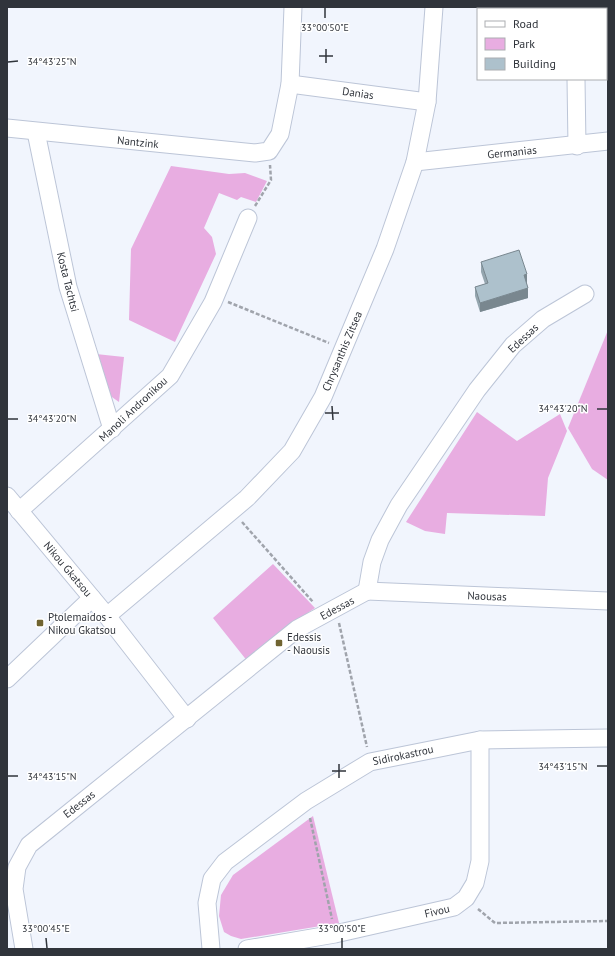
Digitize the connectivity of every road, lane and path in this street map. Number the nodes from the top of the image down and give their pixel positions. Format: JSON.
{"nodes":[{"id":1,"x":293,"y":7,"type":"edge"},
{"id":2,"x":434,"y":7,"type":"edge"},
{"id":3,"x":576,"y":80,"type":"edge"},
{"id":4,"x":290,"y":84,"type":"junction"},
{"id":5,"x":427,"y":102,"type":"junction"},
{"id":6,"x":7,"y":128,"type":"edge"},
{"id":7,"x":36,"y":132,"type":"junction"},
{"id":8,"x":608,"y":141,"type":"edge"},
{"id":9,"x":577,"y":146,"type":"junction"},
{"id":10,"x":269,"y":151,"type":"junction"},
{"id":11,"x":415,"y":162,"type":"junction"},
{"id":12,"x":248,"y":218,"type":"joint"},
{"id":13,"x":585,"y":294,"type":"dead end"},
{"id":14,"x":215,"y":297,"type":"junction"},
{"id":15,"x":343,"y":349,"type":"junction"},
{"id":16,"x":112,"y":429,"type":"junction"},
{"id":17,"x":7,"y":496,"type":"edge"},
{"id":18,"x":19,"y":511,"type":"junction"},
{"id":19,"x":232,"y":511,"type":"junction"},
{"id":20,"x":367,"y":591,"type":"junction"},
{"id":21,"x":92,"y":598,"type":"junction"},
{"id":22,"x":608,"y":601,"type":"edge"},
{"id":23,"x":330,"y":611,"type":"junction"},
{"id":24,"x":108,"y":616,"type":"junction"},
{"id":25,"x":7,"y":679,"type":"edge"},
{"id":26,"x":187,"y":719,"type":"junction"},
{"id":27,"x":608,"y":738,"type":"edge"},
{"id":28,"x":480,"y":740,"type":"junction"},
{"id":29,"x":370,"y":762,"type":"junction"},
{"id":30,"x":306,"y":802,"type":"junction"},
{"id":31,"x":466,"y":898,"type":"junction"},
{"id":32,"x":608,"y":921,"type":"edge"},
{"id":33,"x":335,"y":934,"type":"junction"},
{"id":34,"x":24,"y":949,"type":"edge"},
{"id":35,"x":211,"y":949,"type":"edge"},
{"id":36,"x":247,"y":949,"type":"edge"}],
"edges":[{"from":1,"to":4,"type":"street"},
{"from":2,"to":5,"type":"street","name":"Chrysanthis Zitsea"},
{"from":3,"to":9,"type":"street"},
{"from":4,"to":5,"type":"street","name":"Danias"},
{"from":4,"to":10,"type":"street"},
{"from":5,"to":11,"type":"street","name":"Chrysanthis Zitsea"},
{"from":6,"to":7,"type":"street","name":"Nantzink"},
{"from":7,"to":10,"type":"street","name":"Nantzink"},
{"from":7,"to":16,"type":"street","name":"Kosta Tachtsi"},
{"from":8,"to":9,"type":"street","name":"Germanias"},
{"from":9,"to":11,"type":"street","name":"Germanias"},
{"from":10,"to":12,"type":"path"},
{"from":11,"to":15,"type":"street","name":"Chrysanthis Zitsea"},
{"from":12,"to":14,"type":"street","name":"Manoli Andronikou"},
{"from":13,"to":20,"type":"street","name":"Edessas"},
{"from":14,"to":15,"type":"path"},
{"from":14,"to":16,"type":"street","name":"Manoli Andronikou"},
{"from":15,"to":19,"type":"street","name":"Chrysanthis Zitsea"},
{"from":16,"to":18,"type":"street","name":"Manoli Andronikou"},
{"from":17,"to":18,"type":"street","name":"Nikou Gkatsou"},
{"from":18,"to":21,"type":"street","name":"Nikou Gkatsou"},
{"from":19,"to":23,"type":"path"},
{"from":19,"to":24,"type":"street","name":"Chrysanthis Zitsea"},
{"from":20,"to":22,"type":"street","name":"Naousas"},
{"from":20,"to":23,"type":"street","name":"Edessas"},
{"from":21,"to":24,"type":"street","name":"Nikou Gkatsou"},
{"from":21,"to":25,"type":"street"},
{"from":23,"to":26,"type":"street","name":"Edessas"},
{"from":23,"to":29,"type":"path"},
{"from":24,"to":26,"type":"street","name":"Nikou Gkatsou"},
{"from":26,"to":34,"type":"street","name":"Edessas"},
{"from":27,"to":28,"type":"street","name":"Sidirokastrou"},
{"from":28,"to":29,"type":"street","name":"Sidirokastrou"},
{"from":28,"to":31,"type":"street"},
{"from":29,"to":30,"type":"street","name":"Sidirokastrou"},
{"from":30,"to":33,"type":"path"},
{"from":30,"to":35,"type":"street","name":"Sidirokastrou"},
{"from":31,"to":32,"type":"path"},
{"from":31,"to":33,"type":"street","name":"Fivou"},
{"from":33,"to":36,"type":"street","name":"Fivou"}]}
